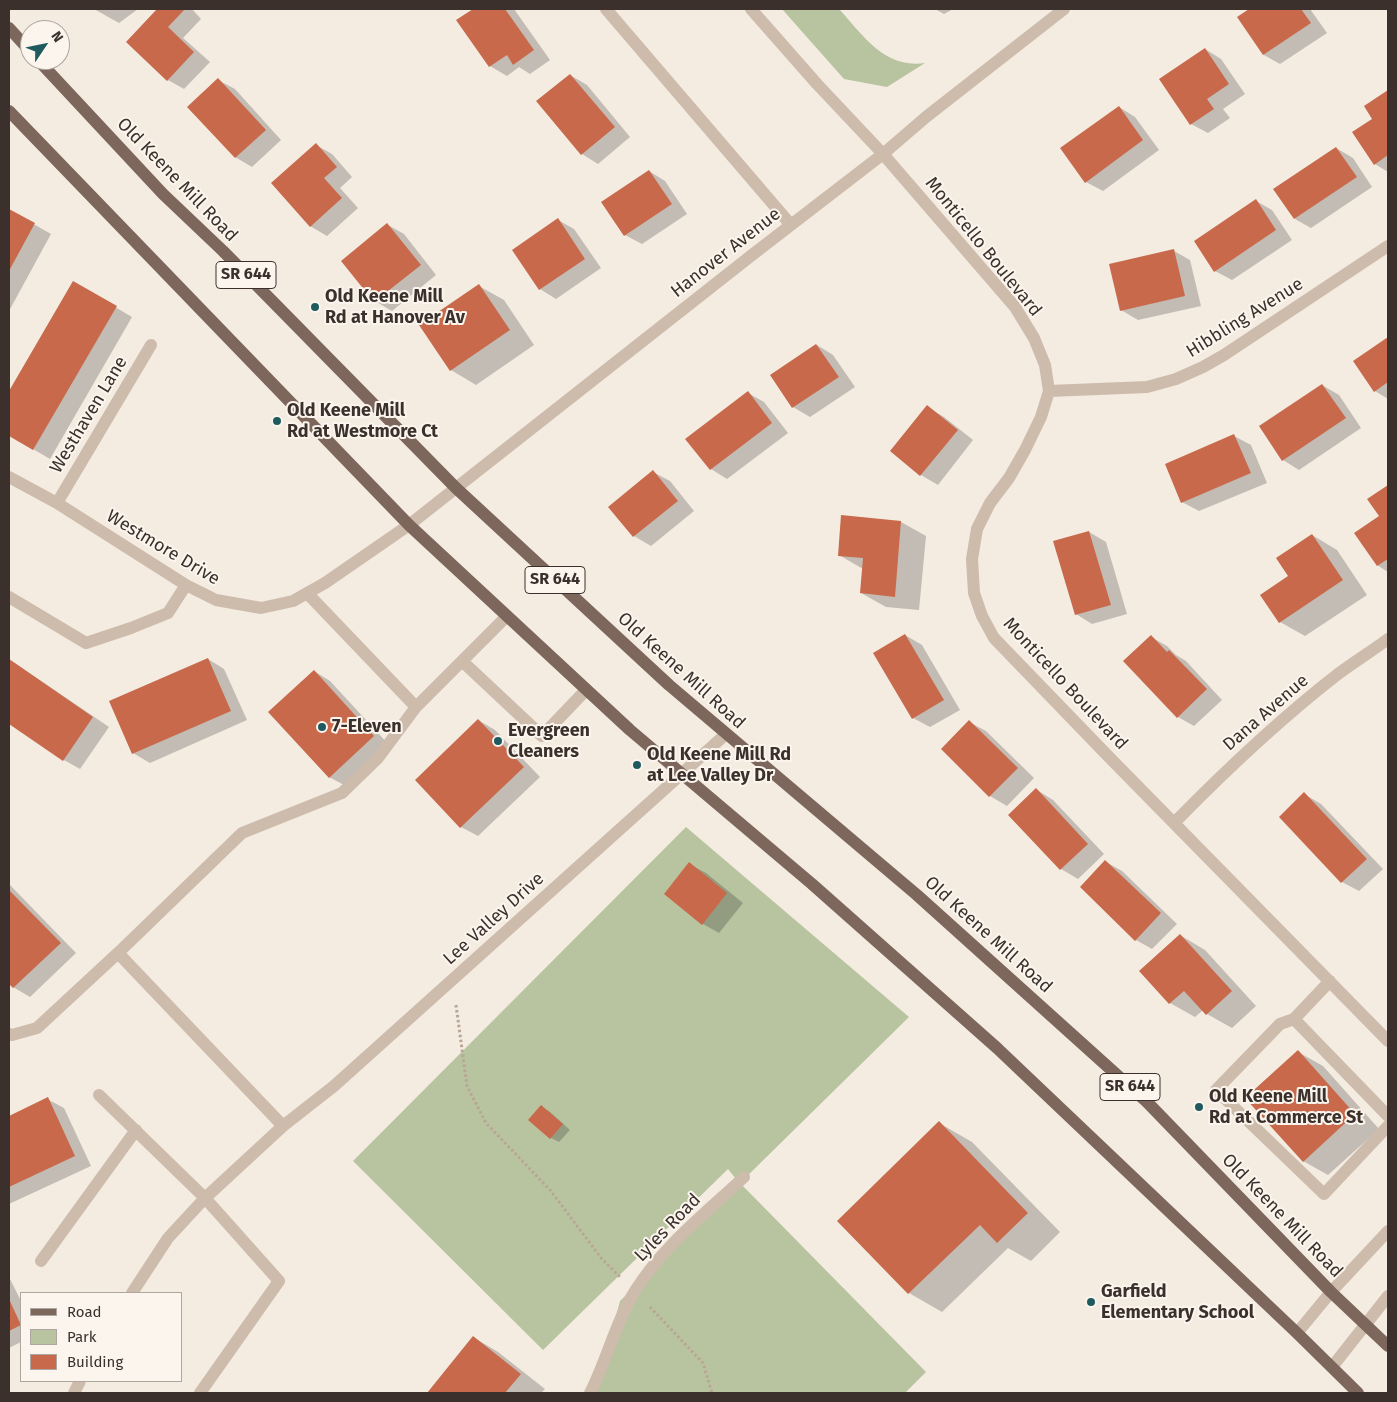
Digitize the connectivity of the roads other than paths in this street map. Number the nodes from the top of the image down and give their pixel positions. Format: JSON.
{"nodes":[{"id":1,"x":606,"y":9,"type":"edge"},
{"id":2,"x":751,"y":9,"type":"edge"},
{"id":3,"x":1064,"y":9,"type":"edge"},
{"id":4,"x":9,"y":28,"type":"edge"},
{"id":5,"x":20,"y":40,"type":"edge"},
{"id":6,"x":47,"y":70,"type":"edge"},
{"id":7,"x":9,"y":111,"type":"edge"},
{"id":8,"x":883,"y":154,"type":"junction"},
{"id":9,"x":791,"y":225,"type":"junction"},
{"id":10,"x":1388,"y":246,"type":"edge"},
{"id":11,"x":151,"y":345,"type":"dead end"},
{"id":12,"x":1049,"y":390,"type":"junction"},
{"id":13,"x":9,"y":477,"type":"edge"},
{"id":14,"x":456,"y":488,"type":"junction"},
{"id":15,"x":57,"y":503,"type":"junction"},
{"id":16,"x":409,"y":525,"type":"junction"},
{"id":17,"x":186,"y":585,"type":"junction"},
{"id":18,"x":306,"y":593,"type":"junction"},
{"id":19,"x":9,"y":597,"type":"edge"},
{"id":20,"x":507,"y":616,"type":"junction"},
{"id":21,"x":1388,"y":639,"type":"edge"},
{"id":22,"x":462,"y":661,"type":"junction"},
{"id":23,"x":586,"y":690,"type":"junction"},
{"id":24,"x":416,"y":707,"type":"junction"},
{"id":25,"x":726,"y":734,"type":"junction"},
{"id":26,"x":681,"y":774,"type":"junction"},
{"id":27,"x":1175,"y":822,"type":"junction"},
{"id":28,"x":118,"y":953,"type":"junction"},
{"id":29,"x":1330,"y":981,"type":"junction"},
{"id":30,"x":1294,"y":1019,"type":"junction"},
{"id":31,"x":9,"y":1034,"type":"edge"},
{"id":32,"x":1388,"y":1041,"type":"edge"},
{"id":33,"x":99,"y":1095,"type":"dead end"},
{"id":34,"x":1388,"y":1116,"type":"edge"},
{"id":35,"x":284,"y":1126,"type":"junction"},
{"id":36,"x":1388,"y":1126,"type":"edge"},
{"id":37,"x":136,"y":1130,"type":"junction"},
{"id":38,"x":744,"y":1177,"type":"dead end"},
{"id":39,"x":205,"y":1198,"type":"junction"},
{"id":40,"x":1388,"y":1231,"type":"edge"},
{"id":41,"x":41,"y":1262,"type":"dead end"},
{"id":42,"x":133,"y":1292,"type":"edge"},
{"id":43,"x":1331,"y":1292,"type":"junction"},
{"id":44,"x":1388,"y":1296,"type":"edge"},
{"id":45,"x":1365,"y":1325,"type":"junction"},
{"id":46,"x":1297,"y":1333,"type":"junction"},
{"id":47,"x":1388,"y":1346,"type":"edge"},
{"id":48,"x":1332,"y":1367,"type":"junction"},
{"id":49,"x":200,"y":1393,"type":"edge"},
{"id":50,"x":590,"y":1393,"type":"edge"},
{"id":51,"x":1358,"y":1393,"type":"edge"}],
"edges":[{"from":1,"to":9,"type":"street"},
{"from":2,"to":8,"type":"street","name":"Monticello Boulevard"},
{"from":3,"to":8,"type":"street","name":"Hanover Avenue"},
{"from":4,"to":5,"type":"main road"},
{"from":6,"to":14,"type":"main road","name":"Old Keene Mill Road","number":"SR 644"},
{"from":7,"to":16,"type":"main road","number":"SR 644"},
{"from":8,"to":9,"type":"street","name":"Hanover Avenue"},
{"from":8,"to":12,"type":"street","name":"Monticello Boulevard"},
{"from":9,"to":14,"type":"street","name":"Hanover Avenue"},
{"from":10,"to":12,"type":"street","name":"Hibbling Avenue"},
{"from":11,"to":15,"type":"street","name":"Westhaven Lane"},
{"from":12,"to":27,"type":"street","name":"Monticello Boulevard"},
{"from":13,"to":15,"type":"street","name":"Westmore Drive"},
{"from":14,"to":16,"type":"street","name":"Hanover Avenue"},
{"from":14,"to":25,"type":"main road","name":"Old Keene Mill Road","number":"SR 644"},
{"from":15,"to":17,"type":"street","name":"Westmore Drive"},
{"from":16,"to":18,"type":"street","name":"Westmore Drive"},
{"from":16,"to":20,"type":"main road","number":"SR 644"},
{"from":17,"to":18,"type":"street","name":"Westmore Drive"},
{"from":17,"to":19,"type":"street"},
{"from":18,"to":24,"type":"street"},
{"from":20,"to":22,"type":"street"},
{"from":20,"to":23,"type":"main road","number":"SR 644"},
{"from":21,"to":27,"type":"street","name":"Dana Avenue"},
{"from":22,"to":23,"type":"street"},
{"from":22,"to":24,"type":"street"},
{"from":23,"to":26,"type":"main road","number":"SR 644"},
{"from":24,"to":28,"type":"street"},
{"from":25,"to":26,"type":"street","name":"Lee Valley Drive"},
{"from":25,"to":43,"type":"main road","name":"Old Keene Mill Road","number":"SR 644"},
{"from":26,"to":35,"type":"street","name":"Lee Valley Drive"},
{"from":26,"to":46,"type":"main road","number":"SR 644"},
{"from":27,"to":29,"type":"street","name":"Monticello Boulevard"},
{"from":28,"to":31,"type":"street"},
{"from":28,"to":35,"type":"street"},
{"from":29,"to":30,"type":"street"},
{"from":29,"to":32,"type":"street","name":"Monticello Boulevard"},
{"from":30,"to":34,"type":"street"},
{"from":30,"to":36,"type":"street"},
{"from":33,"to":37,"type":"street"},
{"from":35,"to":39,"type":"street","name":"Lee Valley Drive"},
{"from":37,"to":39,"type":"street"},
{"from":37,"to":41,"type":"street"},
{"from":38,"to":50,"type":"street","name":"Lyles Road"},
{"from":39,"to":42,"type":"street","name":"Lee Valley Drive"},
{"from":39,"to":49,"type":"street"},
{"from":40,"to":43,"type":"street"},
{"from":43,"to":45,"type":"main road","name":"Old Keene Mill Road","number":"SR 644"},
{"from":43,"to":46,"type":"street"},
{"from":44,"to":45,"type":"street"},
{"from":45,"to":47,"type":"main road","name":"Old Keene Mill Road","number":"SR 644"},
{"from":45,"to":48,"type":"street"},
{"from":46,"to":48,"type":"main road","number":"SR 644"},
{"from":48,"to":51,"type":"main road","number":"SR 644"}]}
